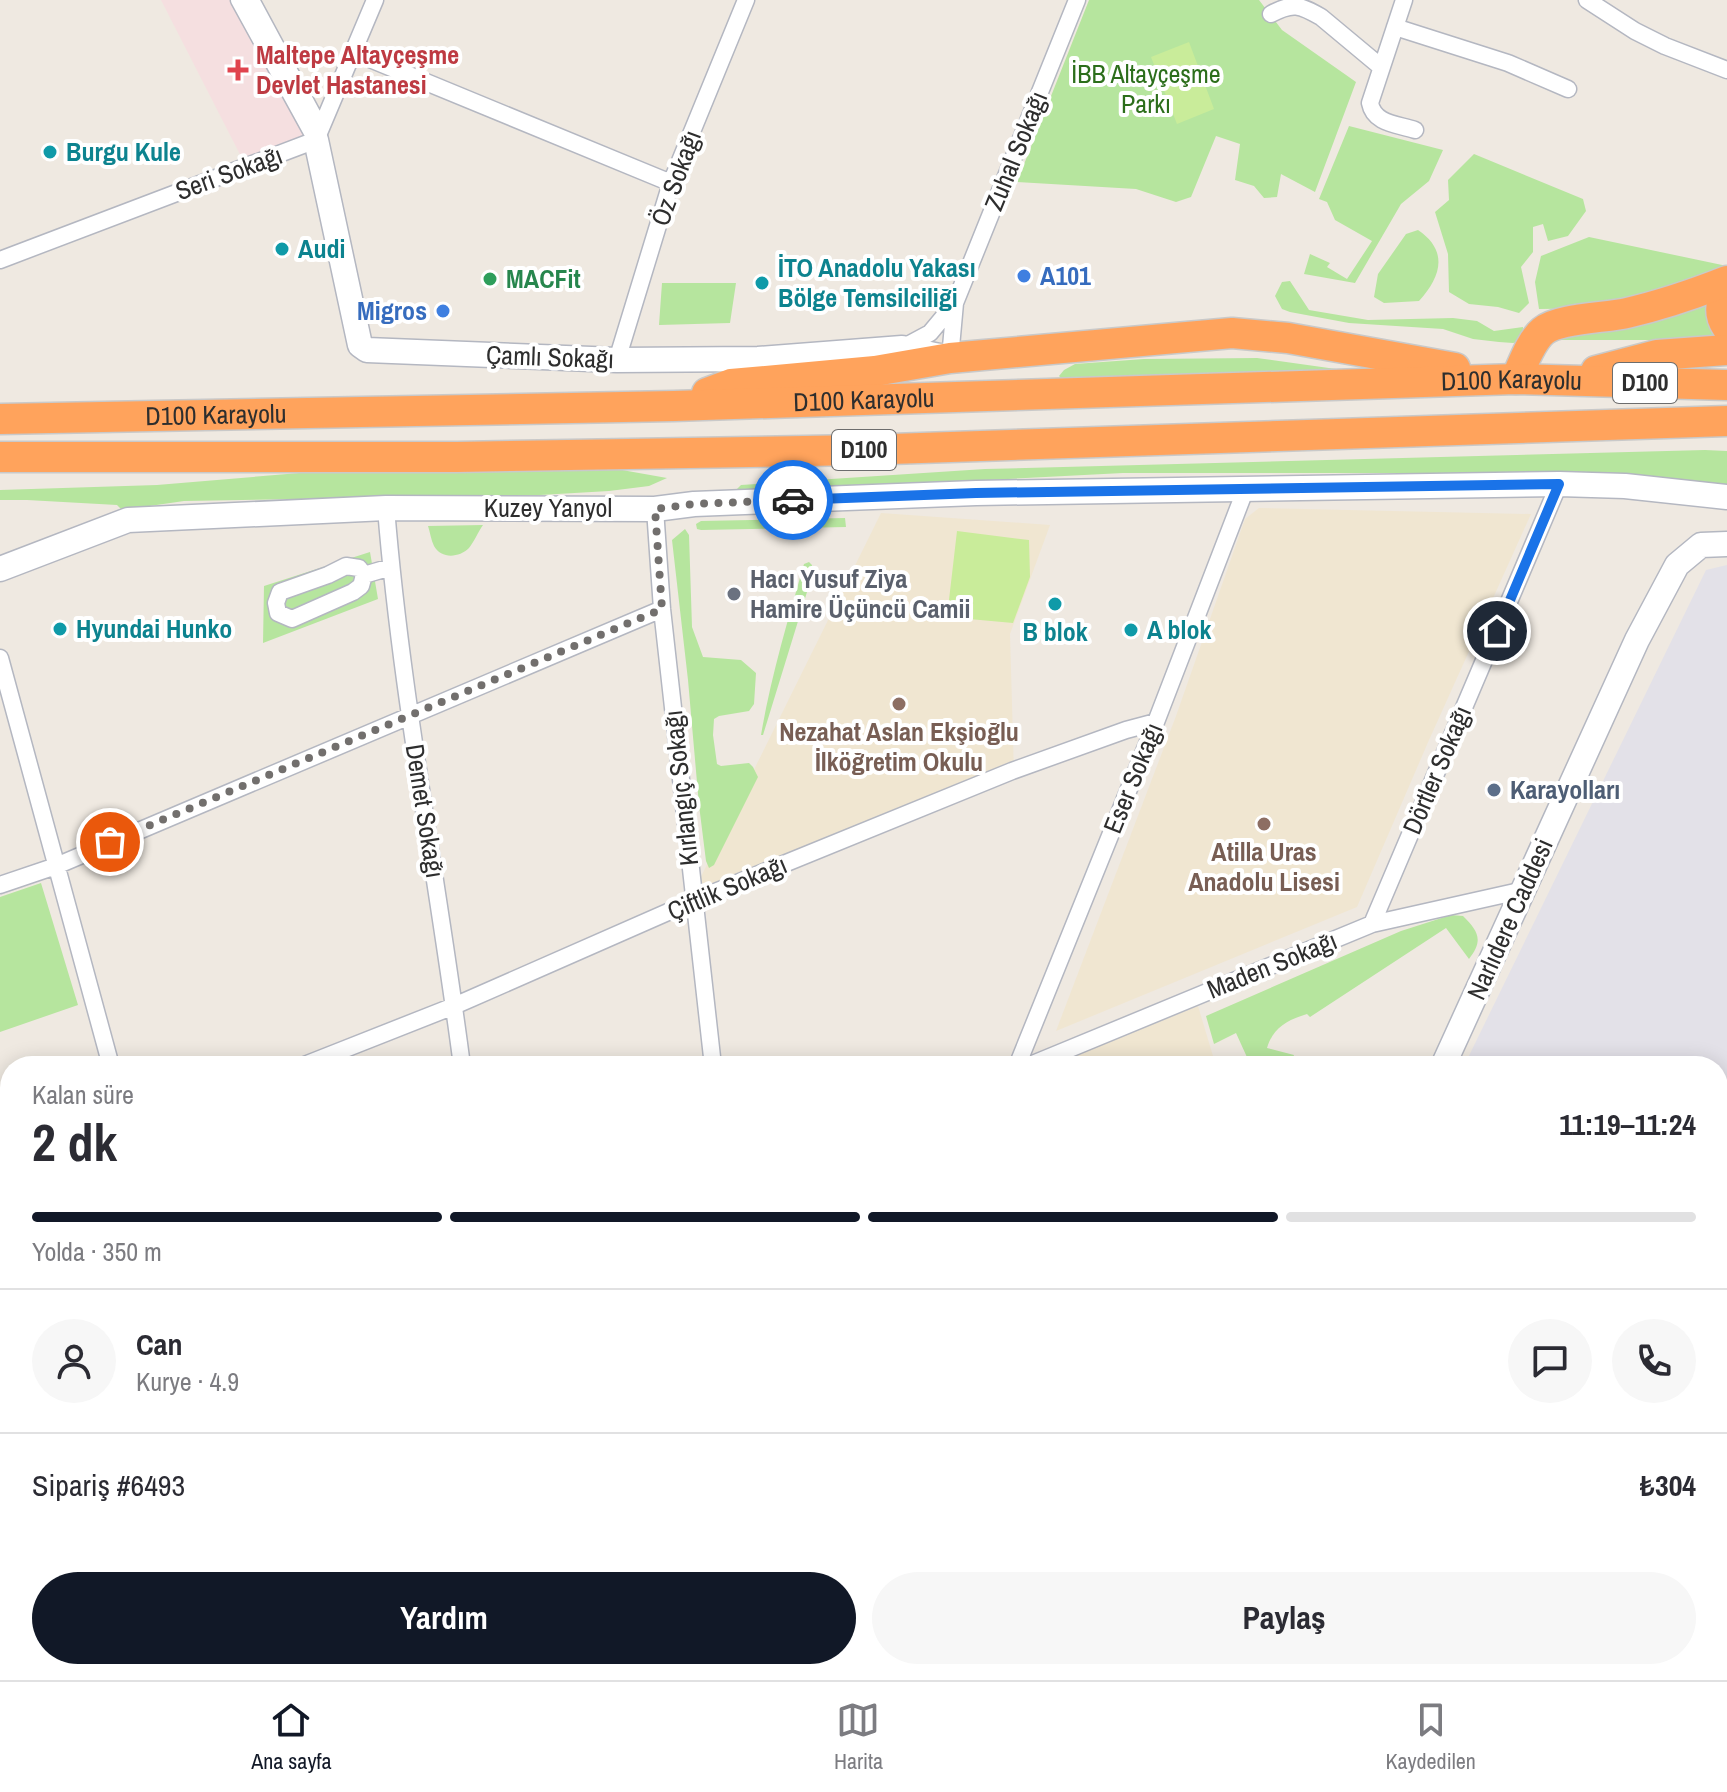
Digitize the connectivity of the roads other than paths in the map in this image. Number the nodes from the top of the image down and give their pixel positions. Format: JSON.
{"nodes":[{"id":1,"x":239,"y":0,"type":"edge"},
{"id":2,"x":251,"y":0,"type":"edge"},
{"id":3,"x":375,"y":0,"type":"edge"},
{"id":4,"x":746,"y":0,"type":"edge"},
{"id":5,"x":1077,"y":0,"type":"edge"},
{"id":6,"x":1404,"y":0,"type":"edge"},
{"id":7,"x":1587,"y":0,"type":"edge"},
{"id":8,"x":1271,"y":14,"type":"dead end"},
{"id":9,"x":1395,"y":27,"type":"junction"},
{"id":10,"x":353,"y":52,"type":"junction"},
{"id":11,"x":1381,"y":67,"type":"junction"},
{"id":12,"x":1727,"y":70,"type":"edge"},
{"id":13,"x":1568,"y":89,"type":"dead end"},
{"id":14,"x":1415,"y":130,"type":"dead end"},
{"id":15,"x":316,"y":140,"type":"junction"},
{"id":16,"x":671,"y":183,"type":"junction"},
{"id":17,"x":0,"y":260,"type":"edge"},
{"id":18,"x":1727,"y":281,"type":"edge"},
{"id":19,"x":1727,"y":291,"type":"edge"},
{"id":20,"x":955,"y":303,"type":"junction"},
{"id":21,"x":1727,"y":327,"type":"edge"},
{"id":22,"x":902,"y":348,"type":"junction"},
{"id":23,"x":1727,"y":350,"type":"edge"},
{"id":24,"x":950,"y":358,"type":"junction"},
{"id":25,"x":617,"y":360,"type":"junction"},
{"id":26,"x":1516,"y":379,"type":"junction"},
{"id":27,"x":1563,"y":380,"type":"junction"},
{"id":28,"x":1727,"y":385,"type":"edge"},
{"id":29,"x":0,"y":400,"type":"edge"},
{"id":30,"x":674,"y":406,"type":"junction"},
{"id":31,"x":105,"y":417,"type":"junction"},
{"id":32,"x":0,"y":419,"type":"edge"},
{"id":33,"x":1727,"y":421,"type":"edge"},
{"id":34,"x":0,"y":457,"type":"edge"},
{"id":35,"x":1559,"y":484,"type":"junction"},
{"id":36,"x":1246,"y":488,"type":"junction"},
{"id":37,"x":1727,"y":497,"type":"edge"},
{"id":38,"x":386,"y":508,"type":"junction"},
{"id":39,"x":655,"y":509,"type":"junction"},
{"id":40,"x":1727,"y":544,"type":"edge"},
{"id":41,"x":391,"y":567,"type":"junction"},
{"id":42,"x":0,"y":569,"type":"edge"},
{"id":43,"x":364,"y":575,"type":"junction"},
{"id":44,"x":662,"y":609,"type":"junction"},
{"id":45,"x":0,"y":658,"type":"edge"},
{"id":46,"x":410,"y":714,"type":"junction"},
{"id":47,"x":1156,"y":722,"type":"junction"},
{"id":48,"x":56,"y":866,"type":"junction"},
{"id":49,"x":0,"y":885,"type":"edge"},
{"id":50,"x":1524,"y":890,"type":"junction"},
{"id":51,"x":693,"y":901,"type":"junction"},
{"id":52,"x":1372,"y":924,"type":"junction"},
{"id":53,"x":454,"y":1006,"type":"junction"},
{"id":54,"x":108,"y":1056,"type":"edge"},
{"id":55,"x":327,"y":1056,"type":"edge"},
{"id":56,"x":461,"y":1056,"type":"edge"},
{"id":57,"x":712,"y":1056,"type":"edge"},
{"id":58,"x":1021,"y":1056,"type":"edge"},
{"id":59,"x":1052,"y":1056,"type":"edge"},
{"id":60,"x":1448,"y":1056,"type":"edge"}],
"edges":[{"from":1,"to":15,"type":"street","name":"Çamlı Sokağı"},
{"from":2,"to":15,"type":"street","name":"Çamlı Sokağı"},
{"from":3,"to":10,"type":"street","name":"Seri Sokağı"},
{"from":4,"to":16,"type":"street","name":"Öz Sokağı"},
{"from":5,"to":20,"type":"street","name":"Zuhal Sokağı"},
{"from":6,"to":9,"type":"street"},
{"from":7,"to":12,"type":"street"},
{"from":8,"to":11,"type":"street"},
{"from":9,"to":11,"type":"street"},
{"from":9,"to":13,"type":"street"},
{"from":10,"to":15,"type":"street","name":"Seri Sokağı"},
{"from":10,"to":16,"type":"street"},
{"from":11,"to":14,"type":"street"},
{"from":15,"to":17,"type":"street","name":"Seri Sokağı"},
{"from":15,"to":25,"type":"main road","name":"Çamlı Sokağı"},
{"from":16,"to":25,"type":"street","name":"Öz Sokağı"},
{"from":18,"to":26,"type":"highway"},
{"from":19,"to":21,"type":"highway"},
{"from":20,"to":22,"type":"street","name":"Zuhal Sokağı"},
{"from":20,"to":24,"type":"street","name":"Zuhal Sokağı"},
{"from":22,"to":24,"type":"main road","name":"Çamlı Sokağı"},
{"from":22,"to":25,"type":"main road","name":"Çamlı Sokağı"},
{"from":23,"to":27,"type":"highway"},
{"from":24,"to":26,"type":"highway"},
{"from":24,"to":30,"type":"highway"},
{"from":26,"to":27,"type":"highway","name":"D100 Karayolu","number":"D100"},
{"from":26,"to":30,"type":"highway","name":"D100 Karayolu","number":"D100"},
{"from":27,"to":28,"type":"highway","name":"D100 Karayolu","number":"D100"},
{"from":29,"to":31,"type":"highway"},
{"from":30,"to":31,"type":"highway","name":"D100 Karayolu","number":"D100"},
{"from":31,"to":32,"type":"highway","name":"D100 Karayolu","number":"D100"},
{"from":33,"to":34,"type":"highway","name":"D100 Karayolu","number":"D100"},
{"from":35,"to":36,"type":"main road","name":"Kuzey Yanyol"},
{"from":35,"to":37,"type":"main road","name":"Kuzey Yanyol"},
{"from":35,"to":52,"type":"street","name":"Dörtler Sokağı"},
{"from":36,"to":39,"type":"main road","name":"Kuzey Yanyol"},
{"from":36,"to":47,"type":"street","name":"Eser Sokağı"},
{"from":38,"to":39,"type":"main road","name":"Kuzey Yanyol"},
{"from":38,"to":41,"type":"street","name":"Demet Sokağı"},
{"from":38,"to":42,"type":"main road","name":"Kuzey Yanyol"},
{"from":39,"to":44,"type":"street","name":"Kırlangıç Sokağı"},
{"from":40,"to":50,"type":"main road","name":"Narlıdere Caddesi"},
{"from":41,"to":43,"type":"street"},
{"from":41,"to":46,"type":"street","name":"Demet Sokağı"},
{"from":43,"to":43,"type":"street"},
{"from":44,"to":46,"type":"street"},
{"from":44,"to":51,"type":"street","name":"Kırlangıç Sokağı"},
{"from":45,"to":48,"type":"street"},
{"from":46,"to":48,"type":"street"},
{"from":46,"to":53,"type":"street","name":"Demet Sokağı"},
{"from":47,"to":51,"type":"street","name":"Çiftlik Sokağı"},
{"from":47,"to":58,"type":"street","name":"Eser Sokağı"},
{"from":48,"to":49,"type":"street"},
{"from":48,"to":54,"type":"street"},
{"from":50,"to":52,"type":"street","name":"Maden Sokağı"},
{"from":50,"to":60,"type":"main road","name":"Narlıdere Caddesi"},
{"from":51,"to":53,"type":"street","name":"Çiftlik Sokağı"},
{"from":51,"to":57,"type":"street","name":"Kırlangıç Sokağı"},
{"from":52,"to":59,"type":"street","name":"Maden Sokağı"},
{"from":53,"to":55,"type":"street","name":"Çiftlik Sokağı"},
{"from":53,"to":56,"type":"street","name":"Demet Sokağı"}]}
